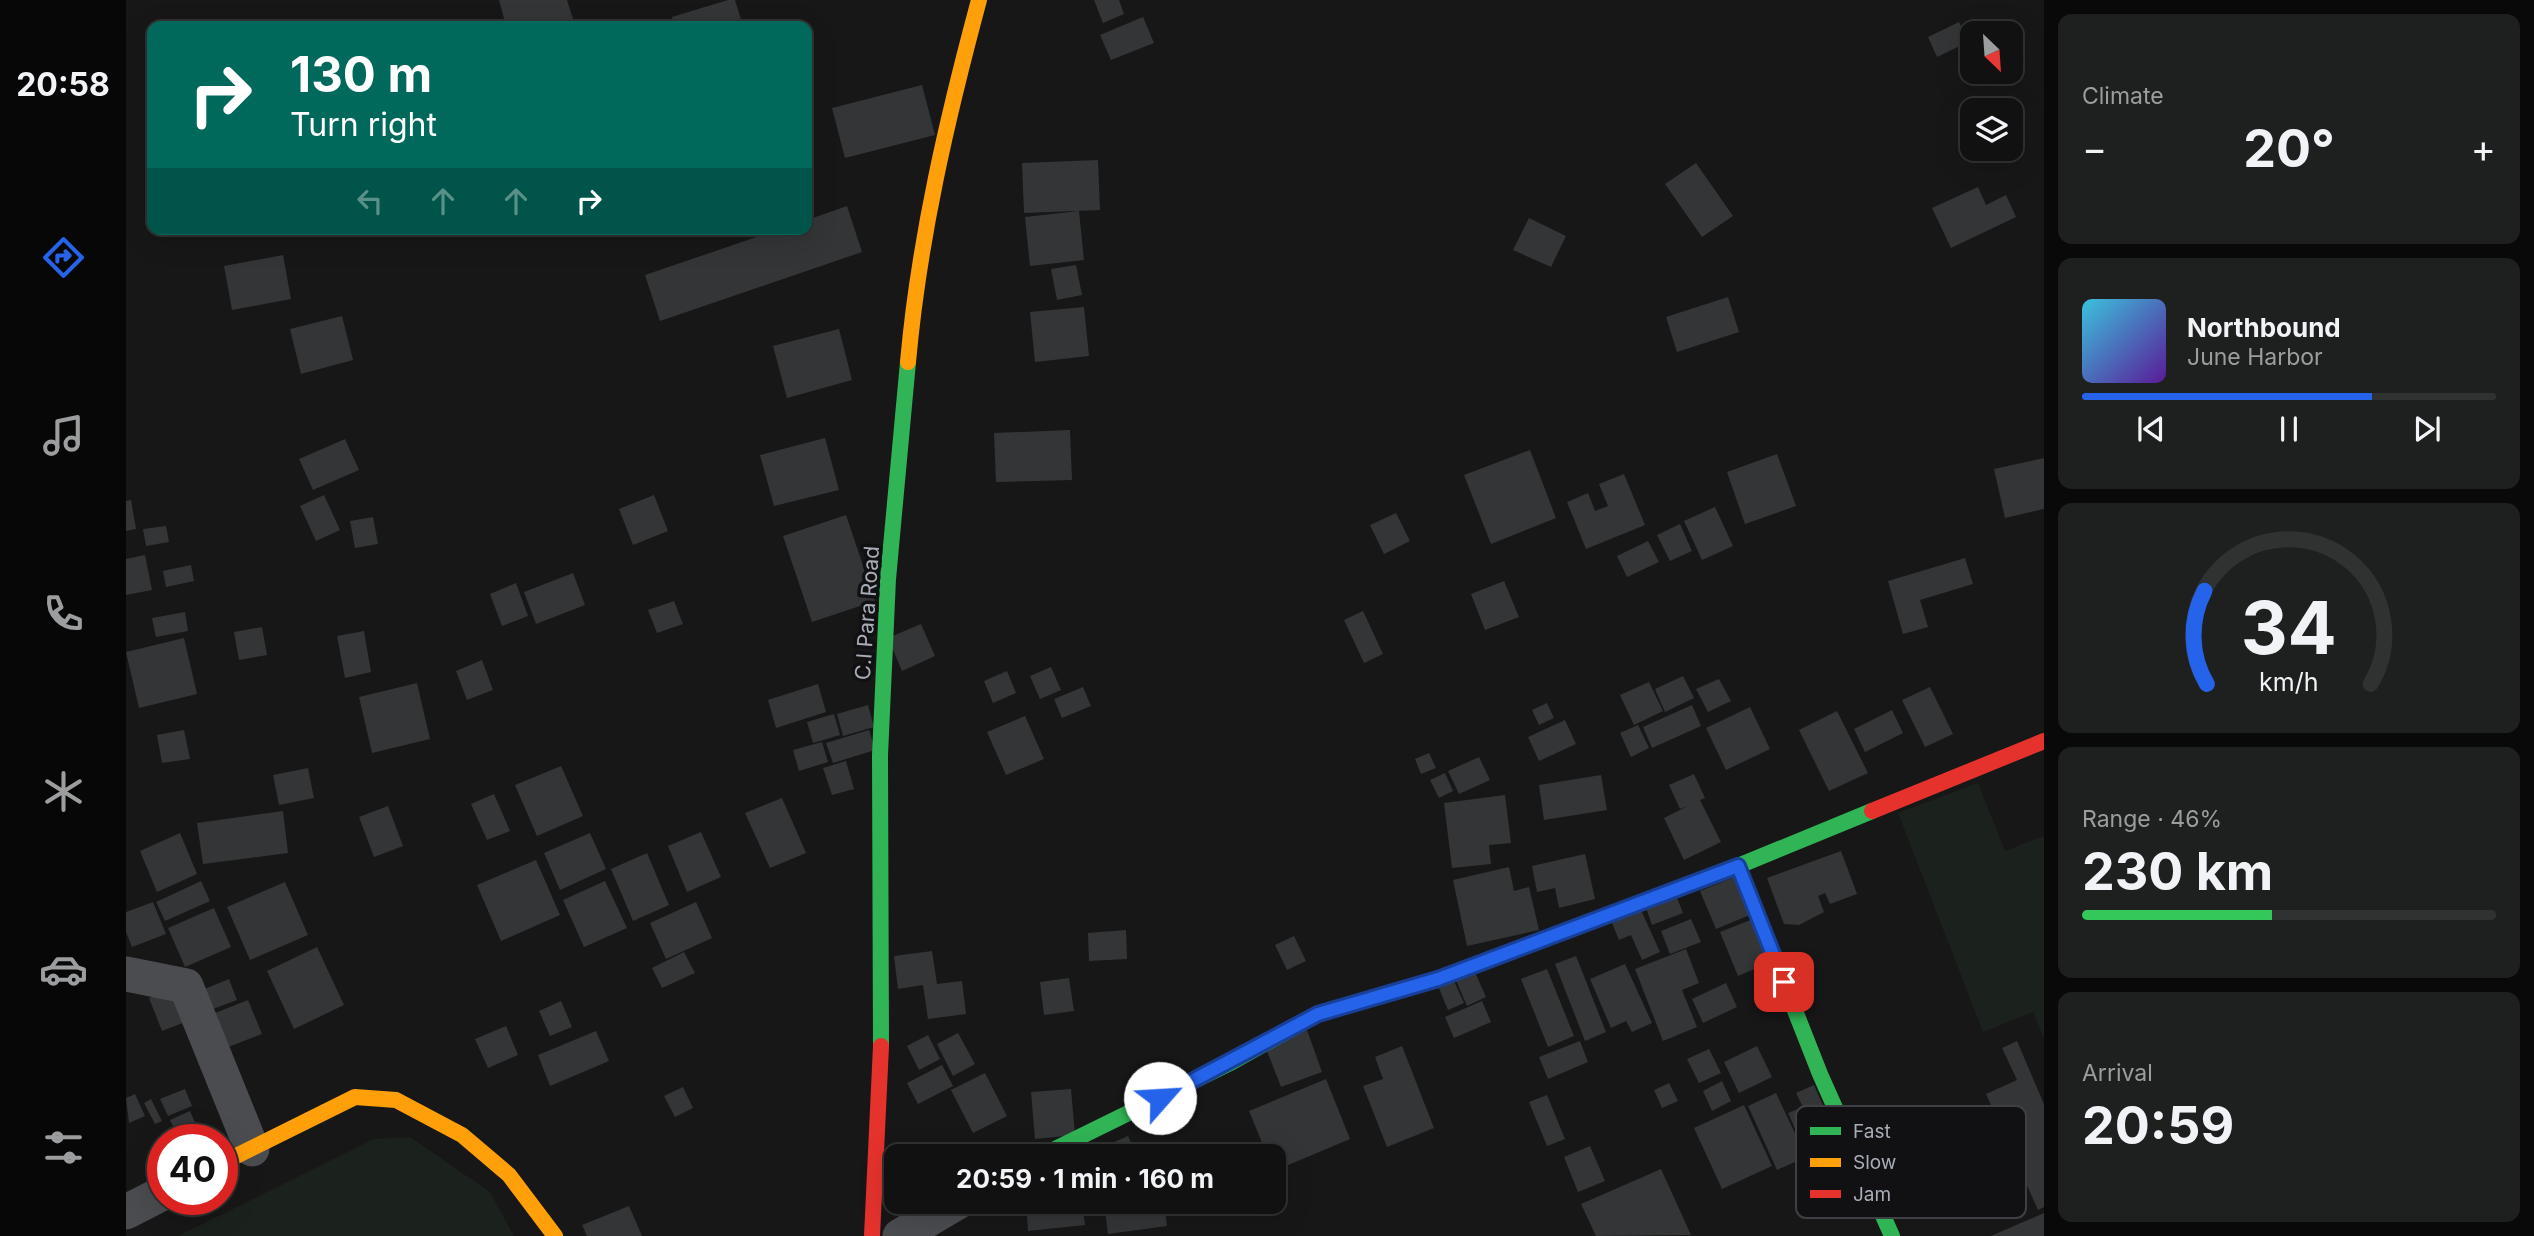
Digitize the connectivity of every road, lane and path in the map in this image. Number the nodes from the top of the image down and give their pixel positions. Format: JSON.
{"nodes":[{"id":1,"x":979,"y":0,"type":"edge"},
{"id":2,"x":2044,"y":741,"type":"edge"},
{"id":3,"x":1738,"y":866,"type":"junction"},
{"id":4,"x":126,"y":974,"type":"edge"},
{"id":5,"x":1835,"y":1106,"type":"edge"},
{"id":6,"x":227,"y":1124,"type":"edge"},
{"id":7,"x":1065,"y":1144,"type":"edge"},
{"id":8,"x":238,"y":1156,"type":"edge"},
{"id":9,"x":147,"y":1201,"type":"edge"},
{"id":10,"x":126,"y":1212,"type":"edge"},
{"id":11,"x":937,"y":1214,"type":"edge"},
{"id":12,"x":1884,"y":1218,"type":"edge"},
{"id":13,"x":555,"y":1236,"type":"edge"},
{"id":14,"x":872,"y":1236,"type":"edge"},
{"id":15,"x":900,"y":1236,"type":"edge"},
{"id":16,"x":1892,"y":1236,"type":"edge"}],
"edges":[{"from":1,"to":14,"type":"street","name":"C.I Para Road"},
{"from":2,"to":3,"type":"street"},
{"from":3,"to":5,"type":"street"},
{"from":3,"to":7,"type":"street"},
{"from":4,"to":6,"type":"street"},
{"from":8,"to":13,"type":"street"},
{"from":9,"to":10,"type":"street"},
{"from":11,"to":15,"type":"street"},
{"from":12,"to":16,"type":"street"}]}
